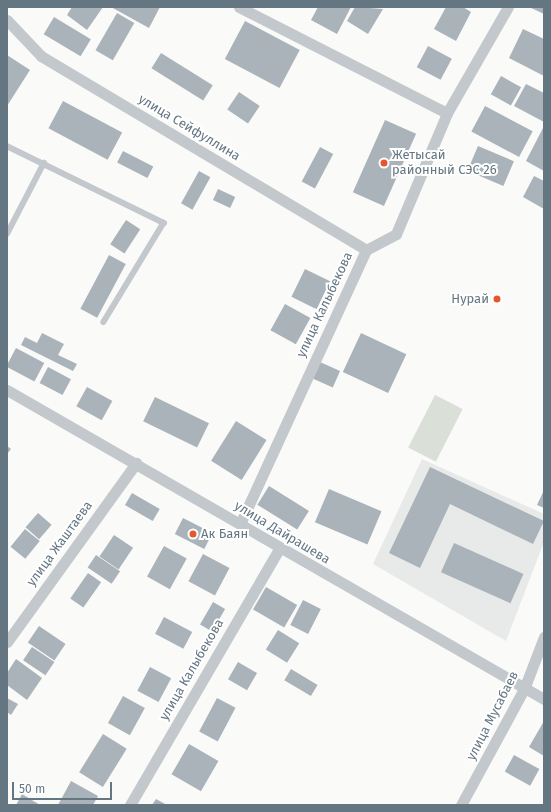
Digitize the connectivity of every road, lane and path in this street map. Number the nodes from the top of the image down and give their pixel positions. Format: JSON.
{"nodes":[{"id":1,"x":239,"y":7,"type":"edge"},
{"id":2,"x":508,"y":7,"type":"edge"},
{"id":3,"x":7,"y":20,"type":"edge"},
{"id":4,"x":448,"y":113,"type":"junction"},
{"id":5,"x":7,"y":146,"type":"edge"},
{"id":6,"x":44,"y":163,"type":"junction"},
{"id":7,"x":7,"y":234,"type":"edge"},
{"id":8,"x":366,"y":250,"type":"junction"},
{"id":9,"x":104,"y":322,"type":"dead end"},
{"id":10,"x":7,"y":390,"type":"edge"},
{"id":11,"x":136,"y":463,"type":"junction"},
{"id":12,"x":240,"y":524,"type":"junction"},
{"id":13,"x":279,"y":549,"type":"junction"},
{"id":14,"x":544,"y":637,"type":"edge"},
{"id":15,"x":7,"y":642,"type":"edge"},
{"id":16,"x":524,"y":689,"type":"junction"},
{"id":17,"x":544,"y":699,"type":"edge"},
{"id":18,"x":130,"y":805,"type":"edge"},
{"id":19,"x":461,"y":805,"type":"edge"}],
"edges":[{"from":1,"to":4,"type":"street"},
{"from":2,"to":4,"type":"street","name":"улица Калыбекова"},
{"from":3,"to":8,"type":"street","name":"улица Сейфуллина"},
{"from":4,"to":8,"type":"street","name":"улица Калыбекова"},
{"from":5,"to":6,"type":"lane"},
{"from":6,"to":7,"type":"lane"},
{"from":6,"to":9,"type":"lane"},
{"from":8,"to":12,"type":"street","name":"улица Калыбекова"},
{"from":10,"to":11,"type":"street","name":"улица Дайрашева"},
{"from":11,"to":12,"type":"street","name":"улица Дайрашева"},
{"from":11,"to":15,"type":"street","name":"улица Жаштаева"},
{"from":12,"to":13,"type":"street","name":"улица Дайрашева"},
{"from":13,"to":16,"type":"street","name":"улица Дайрашева"},
{"from":13,"to":18,"type":"street","name":"улица Калыбекова"},
{"from":14,"to":16,"type":"street","name":"улица Мусабаев"},
{"from":16,"to":17,"type":"street","name":"улица Дайрашева"},
{"from":16,"to":19,"type":"street","name":"улица Мусабаев"}]}
